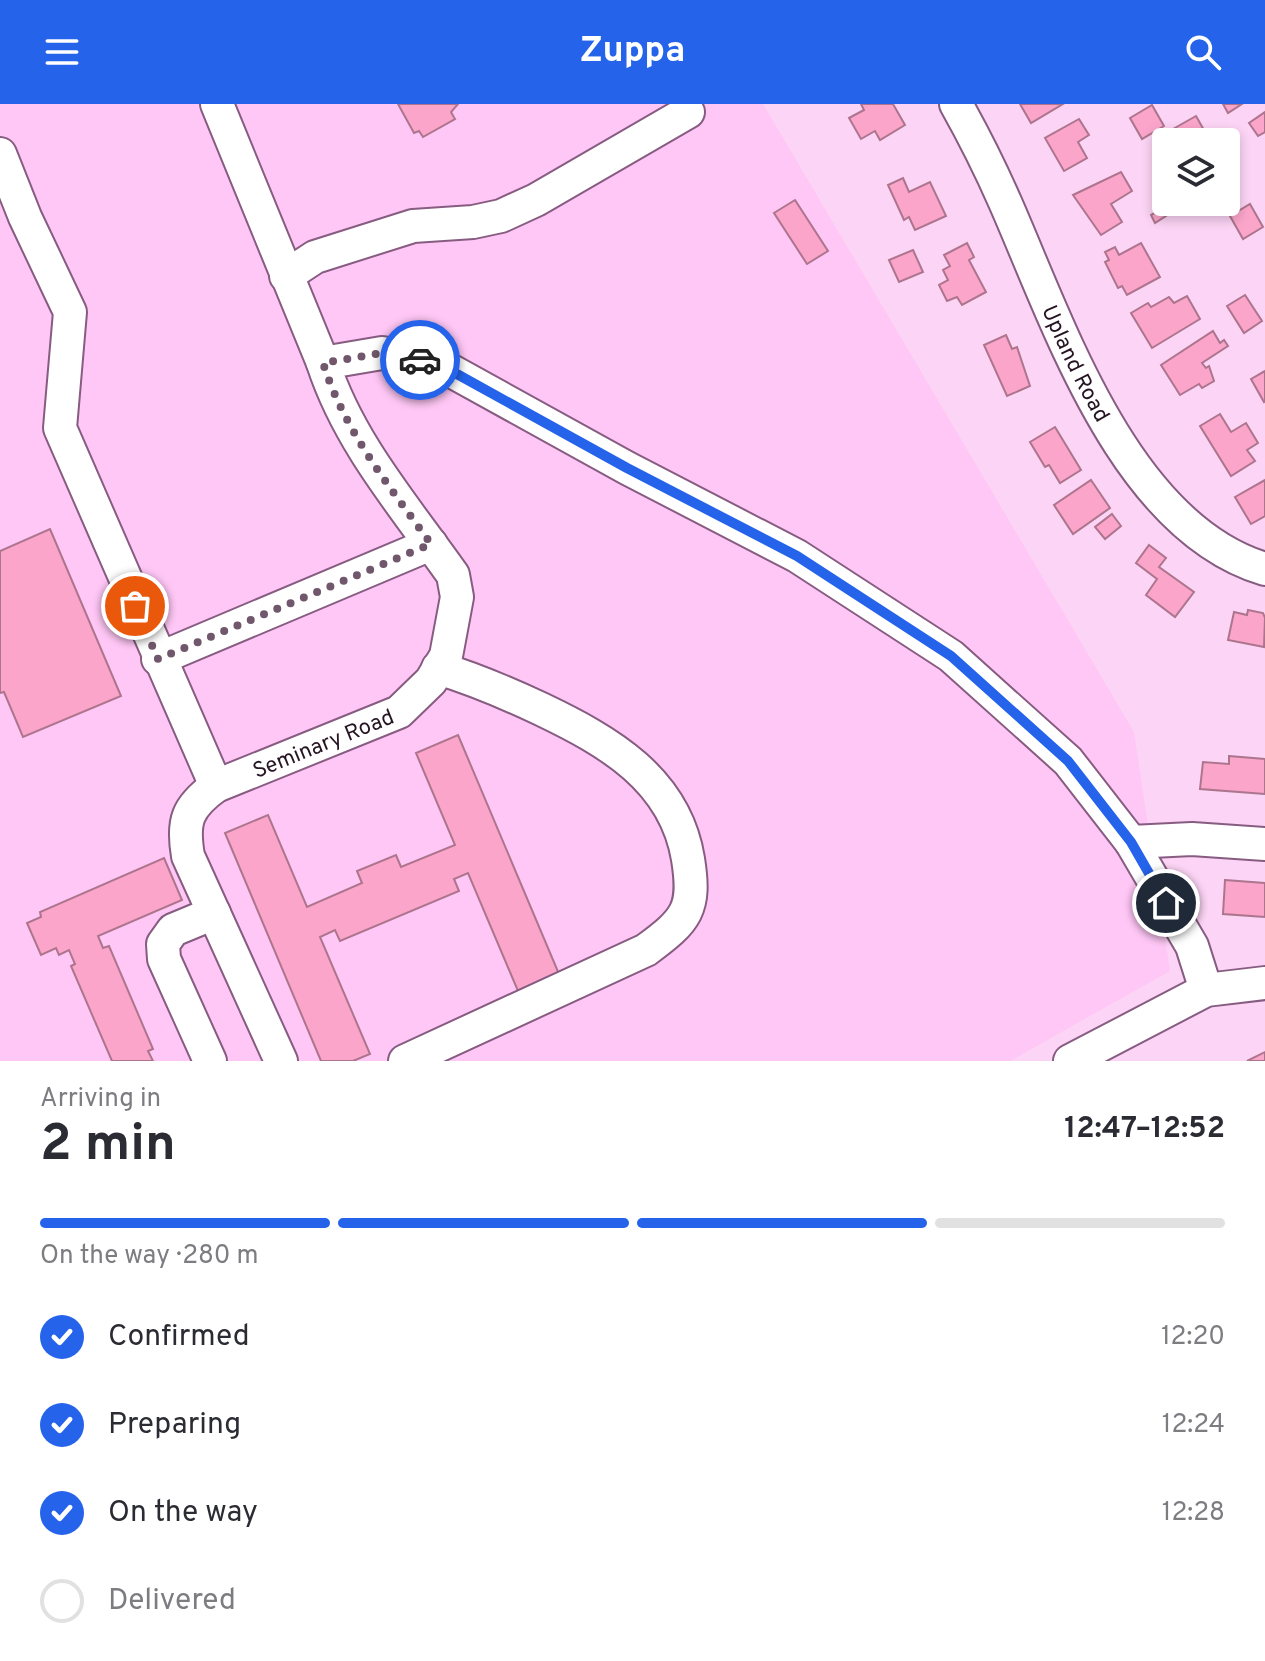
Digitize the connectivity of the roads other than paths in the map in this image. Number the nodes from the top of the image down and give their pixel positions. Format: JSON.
{"nodes":[{"id":1,"x":217,"y":104,"type":"edge"},
{"id":2,"x":956,"y":104,"type":"edge"},
{"id":3,"x":688,"y":112,"type":"dead end"},
{"id":4,"x":0,"y":154,"type":"edge"},
{"id":5,"x":286,"y":276,"type":"junction"},
{"id":6,"x":323,"y":363,"type":"junction"},
{"id":7,"x":431,"y":544,"type":"junction"},
{"id":8,"x":1265,"y":569,"type":"edge"},
{"id":9,"x":158,"y":659,"type":"junction"},
{"id":10,"x":438,"y":668,"type":"junction"},
{"id":11,"x":216,"y":786,"type":"junction"},
{"id":12,"x":1131,"y":842,"type":"junction"},
{"id":13,"x":1265,"y":844,"type":"edge"},
{"id":14,"x":214,"y":913,"type":"junction"},
{"id":15,"x":1265,"y":983,"type":"edge"},
{"id":16,"x":1206,"y":990,"type":"junction"},
{"id":17,"x":210,"y":1061,"type":"edge"},
{"id":18,"x":281,"y":1061,"type":"edge"},
{"id":19,"x":405,"y":1061,"type":"edge"},
{"id":20,"x":1070,"y":1061,"type":"edge"}],
"edges":[{"from":1,"to":5,"type":"street","name":"Seminary Road"},
{"from":2,"to":8,"type":"street","name":"Upland Road"},
{"from":3,"to":5,"type":"street"},
{"from":4,"to":9,"type":"street"},
{"from":5,"to":6,"type":"street","name":"Seminary Road"},
{"from":6,"to":7,"type":"street","name":"Seminary Road"},
{"from":6,"to":12,"type":"street"},
{"from":7,"to":9,"type":"street"},
{"from":7,"to":10,"type":"street","name":"Seminary Road"},
{"from":9,"to":11,"type":"street"},
{"from":10,"to":11,"type":"street","name":"Seminary Road"},
{"from":10,"to":19,"type":"street"},
{"from":11,"to":14,"type":"street","name":"Seminary Road"},
{"from":12,"to":13,"type":"street"},
{"from":12,"to":16,"type":"street"},
{"from":14,"to":17,"type":"street"},
{"from":14,"to":18,"type":"street","name":"Seminary Road"},
{"from":15,"to":16,"type":"street"},
{"from":16,"to":20,"type":"street"}]}
